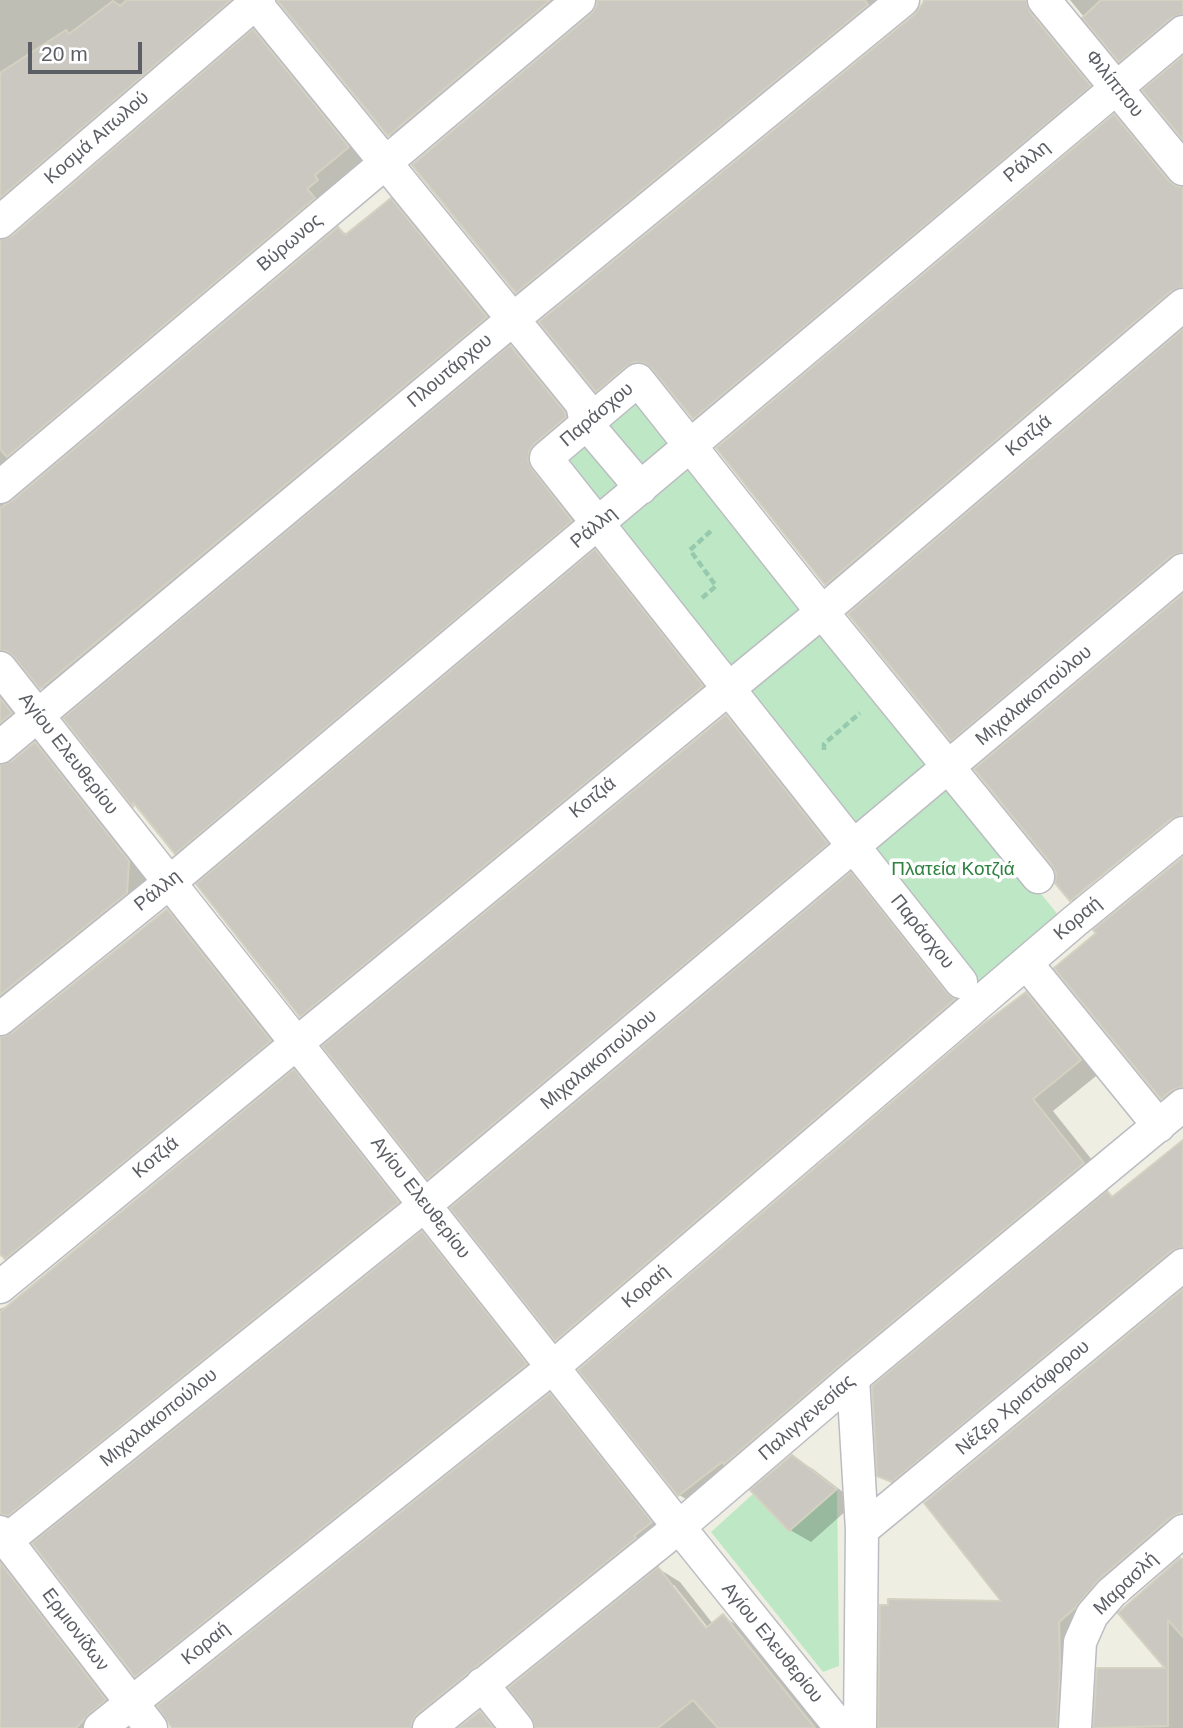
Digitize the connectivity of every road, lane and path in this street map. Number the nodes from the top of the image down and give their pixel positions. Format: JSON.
{"nodes":[{"id":1,"x":579,"y":0,"type":"edge"},
{"id":2,"x":903,"y":0,"type":"edge"},
{"id":3,"x":1044,"y":0,"type":"edge"},
{"id":4,"x":256,"y":1,"type":"edge"},
{"id":5,"x":1183,"y":32,"type":"edge"},
{"id":6,"x":1116,"y":87,"type":"junction"},
{"id":7,"x":386,"y":163,"type":"junction"},
{"id":8,"x":1183,"y":169,"type":"edge"},
{"id":9,"x":0,"y":222,"type":"edge"},
{"id":10,"x":1183,"y":305,"type":"edge"},
{"id":11,"x":512,"y":320,"type":"junction"},
{"id":12,"x":584,"y":413,"type":"junction"},
{"id":13,"x":690,"y":445,"type":"junction"},
{"id":14,"x":0,"y":487,"type":"edge"},
{"id":15,"x":641,"y":488,"type":"junction"},
{"id":16,"x":738,"y":506,"type":"junction"},
{"id":17,"x":598,"y":524,"type":"junction"},
{"id":18,"x":1183,"y":570,"type":"edge"},
{"id":19,"x":822,"y":612,"type":"junction"},
{"id":20,"x":675,"y":621,"type":"junction"},
{"id":21,"x":0,"y":668,"type":"edge"},
{"id":22,"x":728,"y":687,"type":"junction"},
{"id":23,"x":863,"y":710,"type":"dead end"},
{"id":24,"x":37,"y":715,"type":"junction"},
{"id":25,"x":0,"y":747,"type":"edge"},
{"id":26,"x":950,"y":768,"type":"junction"},
{"id":27,"x":802,"y":780,"type":"junction"},
{"id":28,"x":1183,"y":833,"type":"edge"},
{"id":29,"x":854,"y":847,"type":"junction"},
{"id":30,"x":1038,"y":877,"type":"dead end"},
{"id":31,"x":170,"y":883,"type":"junction"},
{"id":32,"x":1027,"y":964,"type":"junction"},
{"id":33,"x":961,"y":982,"type":"dead end"},
{"id":34,"x":0,"y":1019,"type":"edge"},
{"id":35,"x":296,"y":1042,"type":"junction"},
{"id":36,"x":1183,"y":1105,"type":"edge"},
{"id":37,"x":1159,"y":1126,"type":"junction"},
{"id":38,"x":425,"y":1205,"type":"junction"},
{"id":39,"x":1183,"y":1265,"type":"edge"},
{"id":40,"x":0,"y":1287,"type":"edge"},
{"id":41,"x":553,"y":1367,"type":"junction"},
{"id":42,"x":853,"y":1378,"type":"junction"},
{"id":43,"x":679,"y":1527,"type":"junction"},
{"id":44,"x":862,"y":1530,"type":"junction"},
{"id":45,"x":1183,"y":1531,"type":"edge"},
{"id":46,"x":4,"y":1536,"type":"edge"},
{"id":47,"x":482,"y":1684,"type":"junction"},
{"id":48,"x":141,"y":1716,"type":"edge"},
{"id":49,"x":100,"y":1728,"type":"edge"},
{"id":50,"x":429,"y":1728,"type":"edge"},
{"id":51,"x":517,"y":1728,"type":"edge"},
{"id":52,"x":841,"y":1728,"type":"edge"},
{"id":53,"x":860,"y":1728,"type":"edge"},
{"id":54,"x":1075,"y":1728,"type":"edge"}],
"edges":[{"from":1,"to":7,"type":"street","name":"Βύρωνος"},
{"from":2,"to":11,"type":"street","name":"Πλουτάρχου"},
{"from":3,"to":6,"type":"street","name":"Φιλίππου"},
{"from":4,"to":7,"type":"street","name":"Παράσχου"},
{"from":4,"to":9,"type":"street","name":"Κοσμά Αιτωλού"},
{"from":5,"to":6,"type":"street","name":"Ράλλη"},
{"from":6,"to":8,"type":"street","name":"Φιλίππου"},
{"from":6,"to":13,"type":"street","name":"Ράλλη"},
{"from":7,"to":11,"type":"street","name":"Παράσχου"},
{"from":7,"to":14,"type":"street","name":"Βύρωνος"},
{"from":10,"to":19,"type":"street","name":"Κοτζιά"},
{"from":11,"to":12,"type":"street","name":"Παράσχου"},
{"from":11,"to":24,"type":"street","name":"Πλουτάρχου"},
{"from":12,"to":13,"type":"street","name":"Παράσχου"},
{"from":12,"to":15,"type":"street"},
{"from":12,"to":17,"type":"street","name":"Παράσχου"},
{"from":13,"to":15,"type":"street","name":"Ράλλη"},
{"from":13,"to":16,"type":"street","name":"Παράσχου"},
{"from":15,"to":17,"type":"street","name":"Ράλλη"},
{"from":16,"to":19,"type":"street","name":"Παράσχου"},
{"from":16,"to":20,"type":"path"},
{"from":17,"to":20,"type":"street","name":"Παράσχου"},
{"from":17,"to":31,"type":"street","name":"Ράλλη"},
{"from":18,"to":26,"type":"street","name":"Μιχαλακοπούλου"},
{"from":19,"to":22,"type":"street","name":"Κοτζιά"},
{"from":19,"to":26,"type":"street","name":"Παράσχου"},
{"from":20,"to":22,"type":"street","name":"Παράσχου"},
{"from":21,"to":24,"type":"street","name":"Αγίου Ελευθερίου"},
{"from":22,"to":27,"type":"street","name":"Παράσχου"},
{"from":22,"to":35,"type":"street","name":"Κοτζιά"},
{"from":23,"to":27,"type":"path"},
{"from":24,"to":25,"type":"street","name":"Πλουτάρχου"},
{"from":24,"to":31,"type":"street","name":"Αγίου Ελευθερίου"},
{"from":26,"to":29,"type":"street","name":"Μιχαλακοπούλου"},
{"from":26,"to":30,"type":"street","name":"Παράσχου"},
{"from":27,"to":29,"type":"street","name":"Παράσχου"},
{"from":28,"to":32,"type":"street","name":"Κοραή"},
{"from":29,"to":33,"type":"street","name":"Παράσχου"},
{"from":29,"to":38,"type":"street","name":"Μιχαλακοπούλου"},
{"from":31,"to":34,"type":"street","name":"Ράλλη"},
{"from":31,"to":35,"type":"street","name":"Αγίου Ελευθερίου"},
{"from":32,"to":37,"type":"street"},
{"from":32,"to":41,"type":"street","name":"Κοραή"},
{"from":35,"to":38,"type":"street","name":"Αγίου Ελευθερίου"},
{"from":35,"to":40,"type":"street","name":"Κοτζιά"},
{"from":36,"to":37,"type":"street","name":"Παλιγγενεσίας"},
{"from":37,"to":42,"type":"street","name":"Παλιγγενεσίας"},
{"from":38,"to":41,"type":"street","name":"Αγίου Ελευθερίου"},
{"from":38,"to":46,"type":"street","name":"Μιχαλακοπούλου"},
{"from":39,"to":44,"type":"street","name":"Nέζερ Χριστόφορου"},
{"from":41,"to":43,"type":"street","name":"Αγίου Ελευθερίου"},
{"from":41,"to":48,"type":"street","name":"Κοραή"},
{"from":42,"to":43,"type":"street","name":"Παλιγγενεσίας"},
{"from":42,"to":44,"type":"street"},
{"from":43,"to":47,"type":"street","name":"Παλιγγενεσίας"},
{"from":43,"to":52,"type":"street","name":"Αγίου Ελευθερίου"},
{"from":44,"to":53,"type":"street"},
{"from":45,"to":54,"type":"street","name":"Μαρασλή"},
{"from":46,"to":48,"type":"street","name":"Ερμιονίδων"},
{"from":47,"to":50,"type":"street","name":"Παλιγγενεσίας"},
{"from":47,"to":51,"type":"street"},
{"from":48,"to":49,"type":"street","name":"Κοραή"}]}
